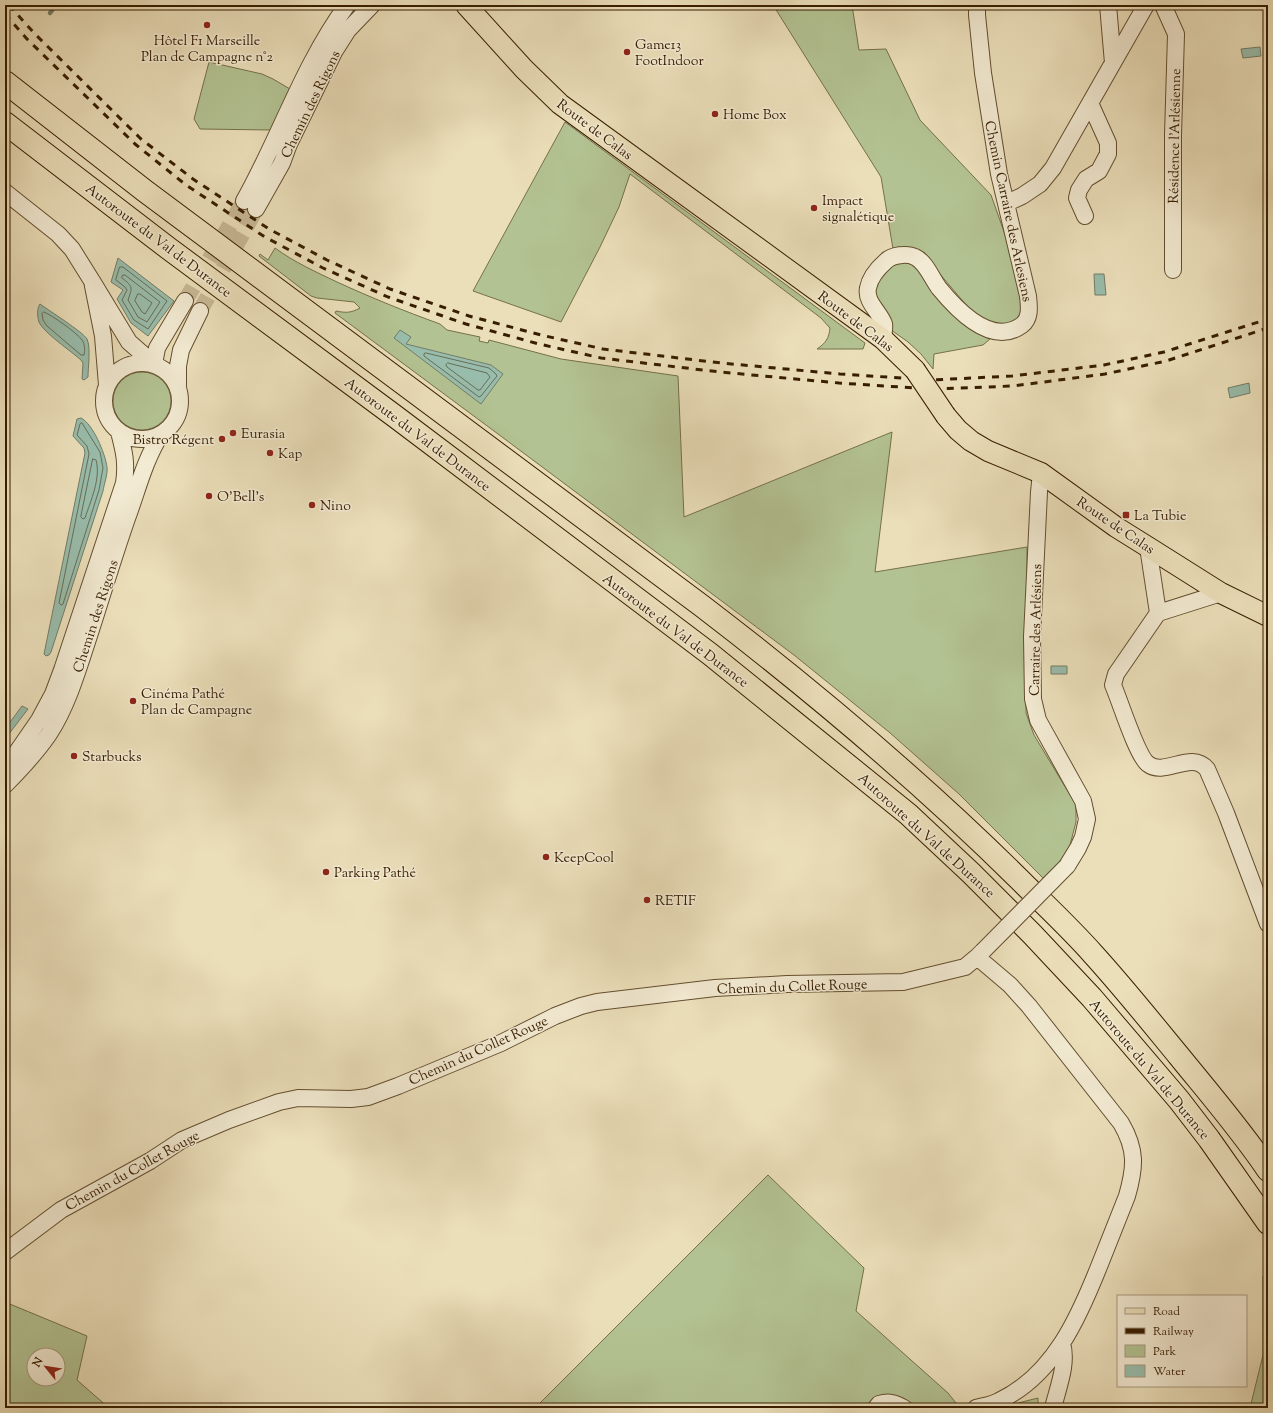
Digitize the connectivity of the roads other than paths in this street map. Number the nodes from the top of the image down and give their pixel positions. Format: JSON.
{"nodes":[{"id":1,"x":347,"y":5,"type":"edge"},
{"id":2,"x":372,"y":5,"type":"edge"},
{"id":3,"x":466,"y":5,"type":"edge"},
{"id":4,"x":479,"y":5,"type":"edge"},
{"id":5,"x":977,"y":5,"type":"edge"},
{"id":6,"x":1108,"y":5,"type":"edge"},
{"id":7,"x":1146,"y":5,"type":"edge"},
{"id":8,"x":1163,"y":5,"type":"edge"},
{"id":9,"x":1113,"y":63,"type":"junction"},
{"id":10,"x":524,"y":69,"type":"junction"},
{"id":11,"x":5,"y":82,"type":"edge"},
{"id":12,"x":1090,"y":103,"type":"junction"},
{"id":13,"x":5,"y":122,"type":"edge"},
{"id":14,"x":5,"y":192,"type":"edge"},
{"id":15,"x":1007,"y":203,"type":"junction"},
{"id":16,"x":1085,"y":216,"type":"dead end"},
{"id":17,"x":1173,"y":270,"type":"dead end"},
{"id":18,"x":92,"y":281,"type":"junction"},
{"id":19,"x":185,"y":301,"type":"tunnel mouth"},
{"id":20,"x":200,"y":312,"type":"tunnel mouth"},
{"id":21,"x":883,"y":339,"type":"junction"},
{"id":22,"x":154,"y":364,"type":"junction"},
{"id":23,"x":107,"y":385,"type":"junction"},
{"id":24,"x":178,"y":386,"type":"junction"},
{"id":25,"x":119,"y":432,"type":"junction"},
{"id":26,"x":161,"y":434,"type":"junction"},
{"id":27,"x":1041,"y":473,"type":"junction"},
{"id":28,"x":1148,"y":547,"type":"junction"},
{"id":29,"x":1221,"y":593,"type":"junction"},
{"id":30,"x":1158,"y":613,"type":"junction"},
{"id":31,"x":1268,"y":616,"type":"edge"},
{"id":32,"x":5,"y":767,"type":"edge"},
{"id":33,"x":5,"y":785,"type":"edge"},
{"id":34,"x":1268,"y":924,"type":"edge"},
{"id":35,"x":980,"y":954,"type":"junction"},
{"id":36,"x":1268,"y":1170,"type":"edge"},
{"id":37,"x":1268,"y":1223,"type":"edge"},
{"id":38,"x":5,"y":1252,"type":"edge"},
{"id":39,"x":1062,"y":1343,"type":"junction"},
{"id":40,"x":876,"y":1408,"type":"edge"},
{"id":41,"x":904,"y":1408,"type":"edge"},
{"id":42,"x":976,"y":1408,"type":"edge"},
{"id":43,"x":1053,"y":1408,"type":"edge"}],
"edges":[{"from":1,"to":2,"type":"street","name":"Chemin des Rigons"},
{"from":3,"to":10,"type":"main road","name":"Route de Calas"},
{"from":4,"to":10,"type":"main road","name":"Route de Calas"},
{"from":5,"to":15,"type":"street","name":"Chemin Carraire des Arlesiens"},
{"from":6,"to":9,"type":"street"},
{"from":7,"to":9,"type":"street"},
{"from":8,"to":17,"type":"street","name":"Résidence l'Arlésienne"},
{"from":9,"to":12,"type":"street"},
{"from":10,"to":21,"type":"main road","name":"Route de Calas"},
{"from":11,"to":36,"type":"highway","name":"Autoroute du Val de Durance"},
{"from":12,"to":15,"type":"street"},
{"from":12,"to":16,"type":"street"},
{"from":13,"to":37,"type":"highway","name":"Autoroute du Val de Durance"},
{"from":14,"to":18,"type":"street"},
{"from":15,"to":21,"type":"street","name":"Chemin Carraire des Arlesiens"},
{"from":18,"to":22,"type":"street"},
{"from":18,"to":23,"type":"street"},
{"from":19,"to":22,"type":"street"},
{"from":20,"to":24,"type":"street"},
{"from":21,"to":27,"type":"main road","name":"Route de Calas","bridge":true},
{"from":22,"to":23,"type":"street"},
{"from":22,"to":24,"type":"street"},
{"from":23,"to":25,"type":"street"},
{"from":24,"to":26,"type":"street"},
{"from":25,"to":26,"type":"street"},
{"from":25,"to":32,"type":"street","name":"Chemin des Rigons"},
{"from":26,"to":33,"type":"street","name":"Chemin des Rigons"},
{"from":27,"to":28,"type":"main road","name":"Route de Calas"},
{"from":27,"to":35,"type":"street","name":"Carraire des Arlésiens","bridge":true},
{"from":28,"to":29,"type":"main road","name":"Route de Calas"},
{"from":28,"to":30,"type":"street"},
{"from":29,"to":30,"type":"street"},
{"from":29,"to":31,"type":"main road","name":"Route de Calas"},
{"from":30,"to":34,"type":"street"},
{"from":35,"to":38,"type":"street","name":"Chemin du Collet Rouge"},
{"from":35,"to":39,"type":"street"},
{"from":39,"to":42,"type":"street"},
{"from":39,"to":43,"type":"street"},
{"from":40,"to":41,"type":"street"}]}
